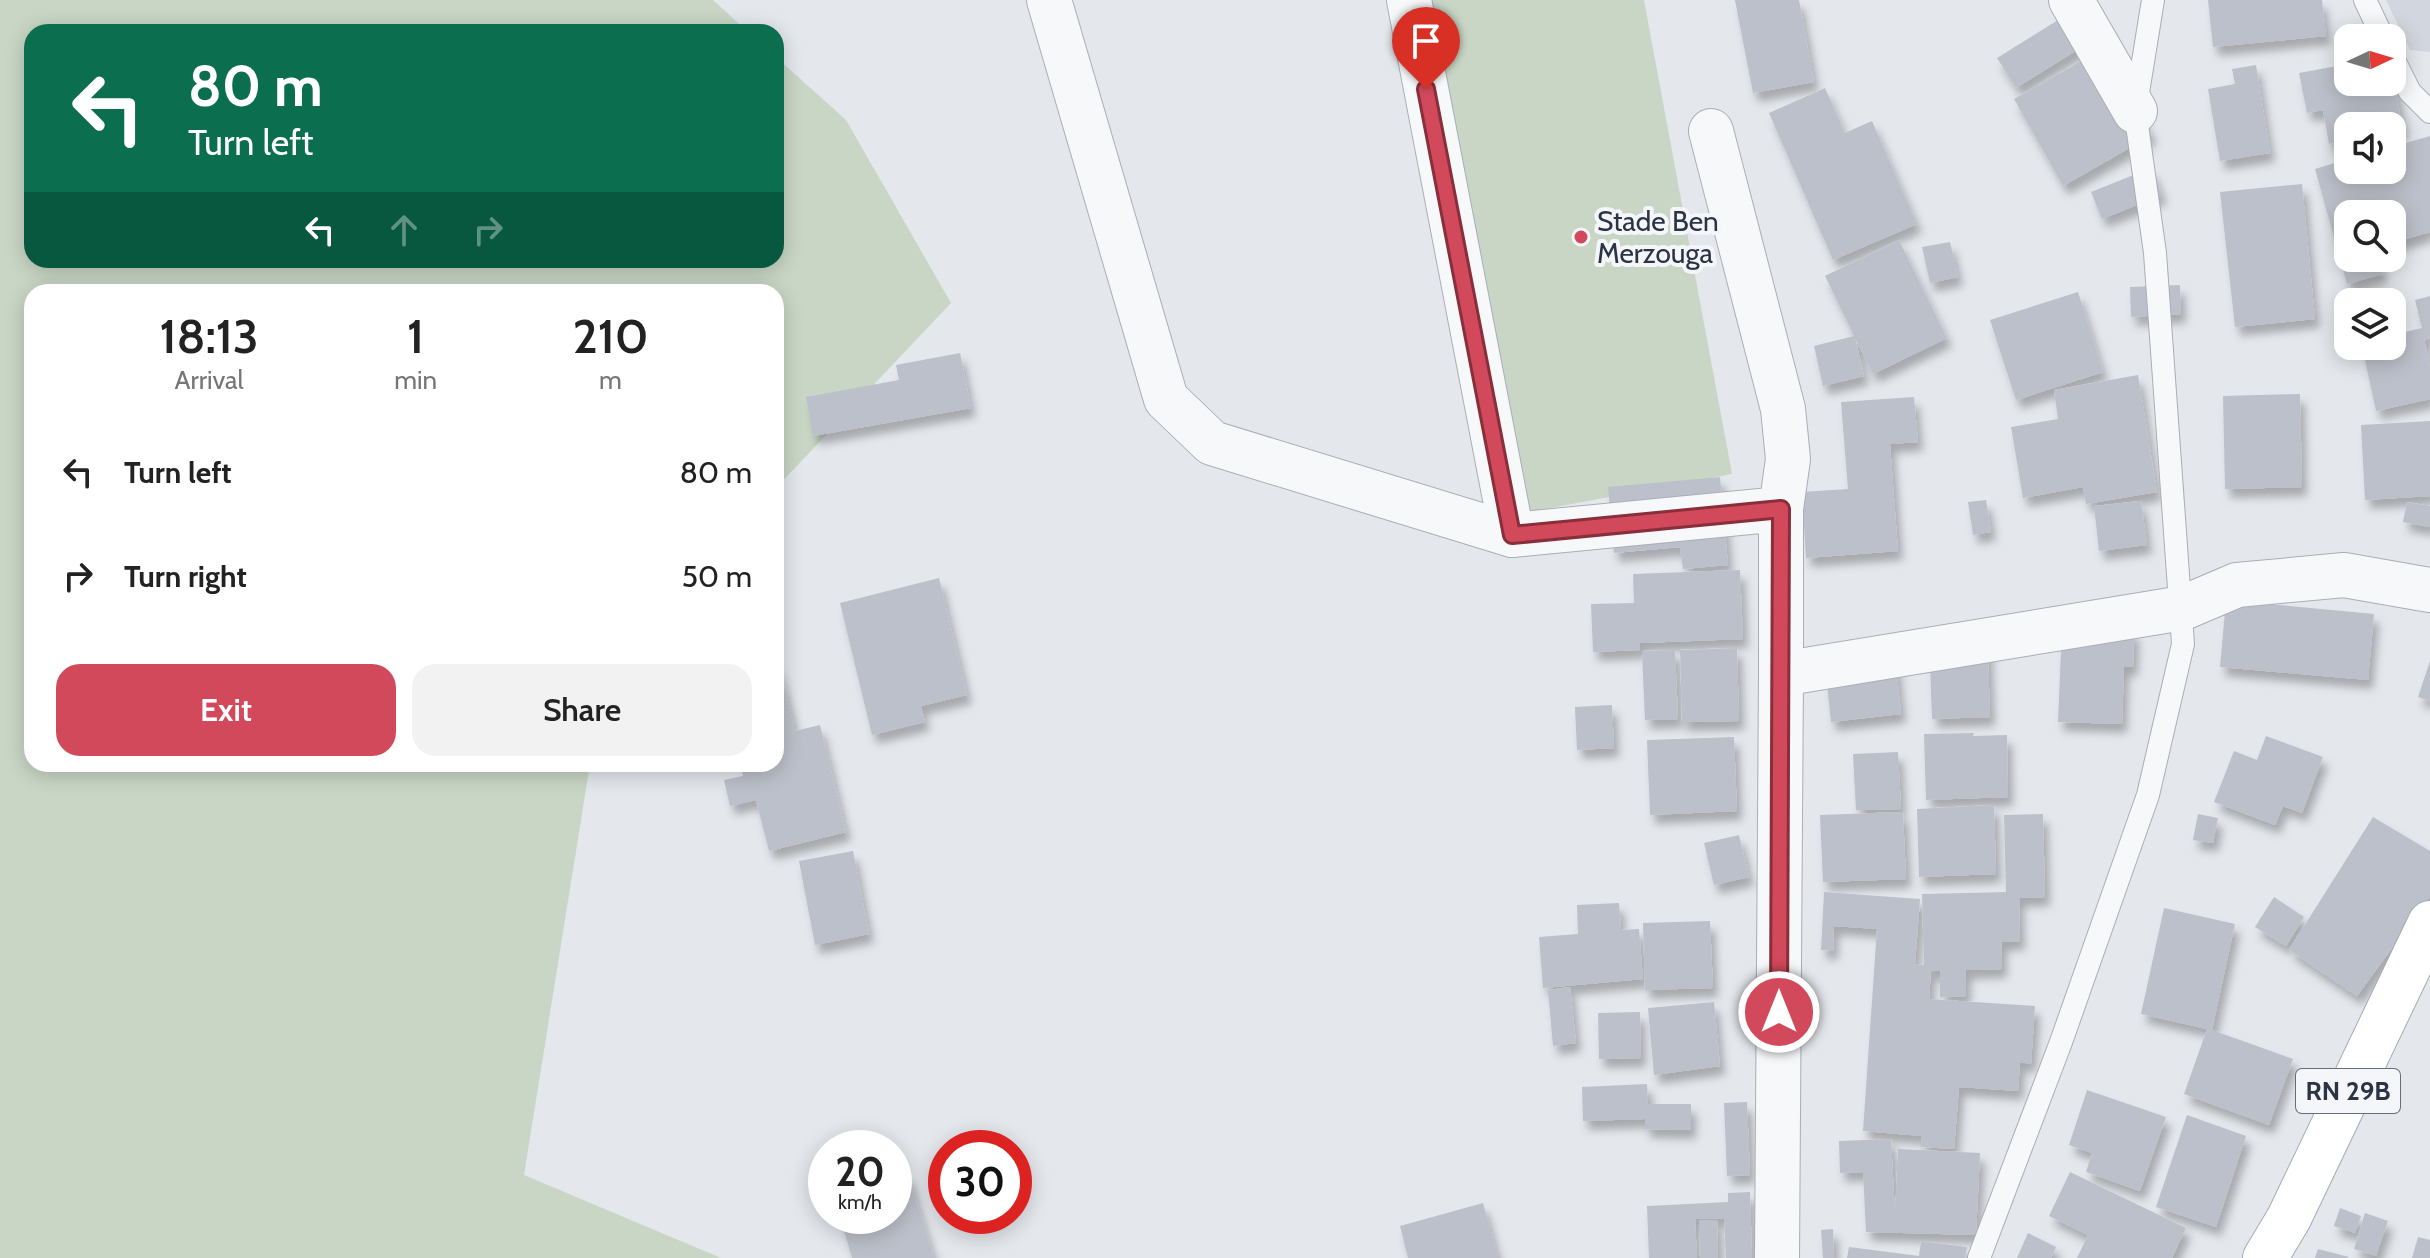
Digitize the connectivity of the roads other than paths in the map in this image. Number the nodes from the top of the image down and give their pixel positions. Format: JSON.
{"nodes":[{"id":1,"x":1049,"y":0,"type":"edge"},
{"id":2,"x":1409,"y":0,"type":"edge"},
{"id":3,"x":2071,"y":0,"type":"edge"},
{"id":4,"x":2153,"y":0,"type":"edge"},
{"id":5,"x":2365,"y":0,"type":"edge"},
{"id":6,"x":2376,"y":24,"type":"edge"},
{"id":7,"x":2406,"y":84,"type":"edge"},
{"id":8,"x":2135,"y":111,"type":"junction"},
{"id":9,"x":2430,"y":112,"type":"edge"},
{"id":10,"x":1711,"y":131,"type":"dead end"},
{"id":11,"x":1781,"y":509,"type":"junction"},
{"id":12,"x":1512,"y":535,"type":"junction"},
{"id":13,"x":2430,"y":590,"type":"edge"},
{"id":14,"x":2183,"y":608,"type":"junction"},
{"id":15,"x":1781,"y":674,"type":"junction"},
{"id":16,"x":2430,"y":923,"type":"edge"},
{"id":17,"x":1777,"y":1258,"type":"edge"},
{"id":18,"x":1979,"y":1258,"type":"edge"},
{"id":19,"x":2265,"y":1258,"type":"edge"}],
"edges":[{"from":1,"to":12,"type":"street"},
{"from":2,"to":12,"type":"street"},
{"from":3,"to":8,"type":"street"},
{"from":4,"to":8,"type":"lane"},
{"from":5,"to":6,"type":"lane"},
{"from":7,"to":9,"type":"lane"},
{"from":8,"to":14,"type":"lane"},
{"from":10,"to":11,"type":"street"},
{"from":11,"to":12,"type":"street"},
{"from":11,"to":15,"type":"street"},
{"from":13,"to":14,"type":"street"},
{"from":14,"to":15,"type":"street"},
{"from":14,"to":18,"type":"lane"},
{"from":15,"to":17,"type":"street"},
{"from":16,"to":19,"type":"main road","number":"RN 29B"}]}
